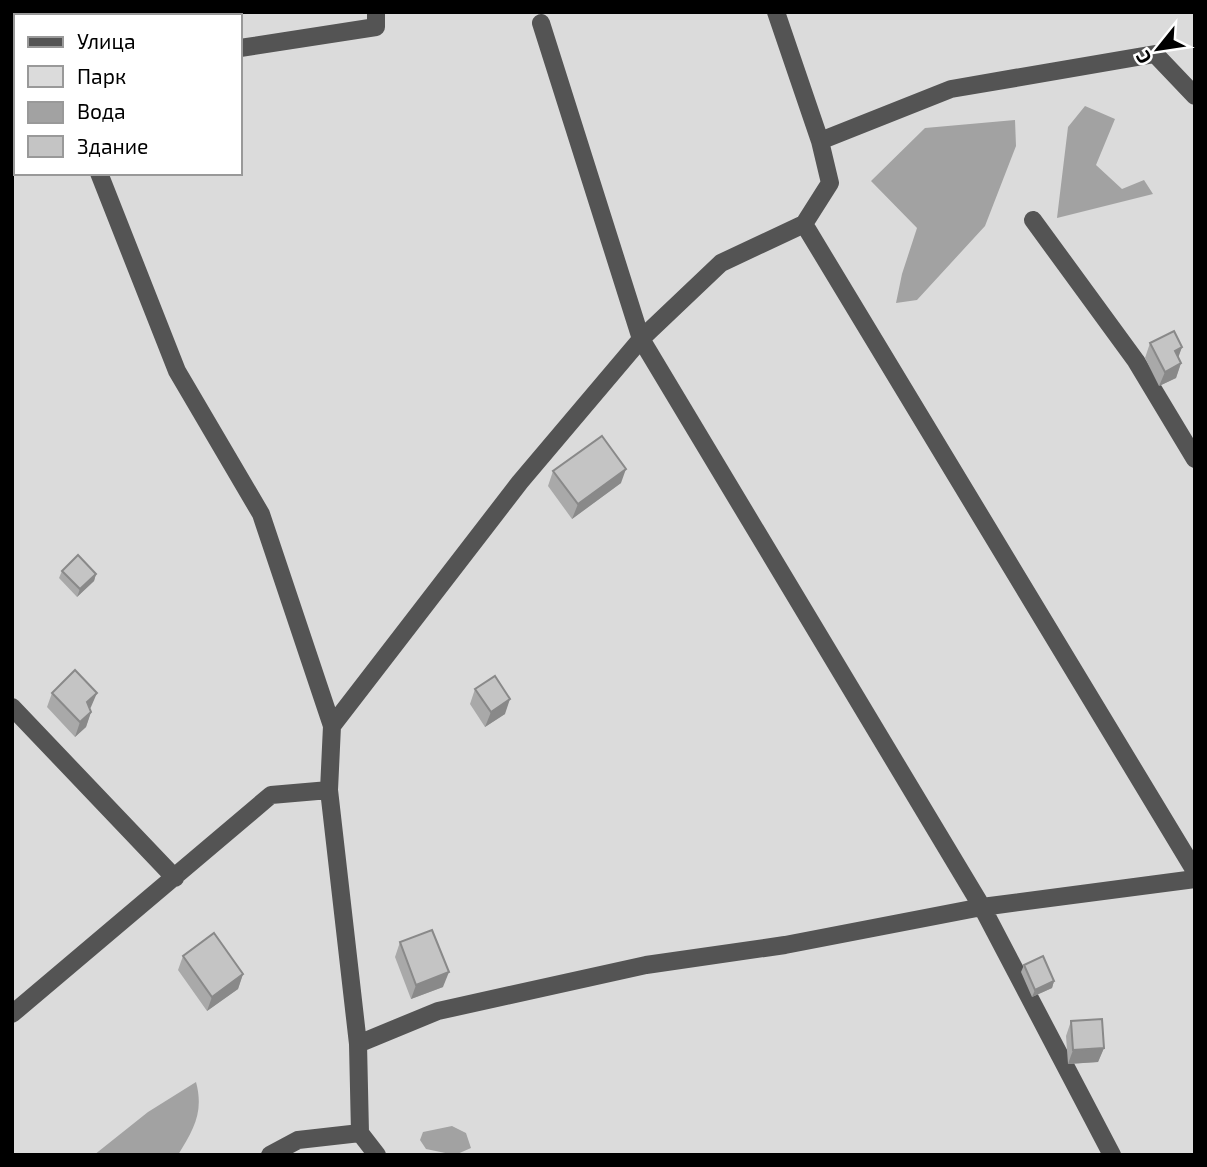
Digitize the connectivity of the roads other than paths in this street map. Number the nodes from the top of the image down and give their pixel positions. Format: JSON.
{"nodes":[{"id":1,"x":376,"y":12,"type":"edge"},
{"id":2,"x":776,"y":12,"type":"edge"},
{"id":3,"x":541,"y":23,"type":"dead end"},
{"id":4,"x":242,"y":48,"type":"edge"},
{"id":5,"x":1195,"y":96,"type":"edge"},
{"id":6,"x":820,"y":141,"type":"junction"},
{"id":7,"x":100,"y":175,"type":"edge"},
{"id":8,"x":1032,"y":220,"type":"dead end"},
{"id":9,"x":804,"y":223,"type":"junction"},
{"id":10,"x":641,"y":339,"type":"junction"},
{"id":11,"x":1195,"y":459,"type":"edge"},
{"id":12,"x":12,"y":707,"type":"edge"},
{"id":13,"x":332,"y":726,"type":"junction"},
{"id":14,"x":329,"y":790,"type":"junction"},
{"id":15,"x":1195,"y":871,"type":"edge"},
{"id":16,"x":175,"y":878,"type":"junction"},
{"id":17,"x":1195,"y":879,"type":"edge"},
{"id":18,"x":982,"y":907,"type":"junction"},
{"id":19,"x":12,"y":1014,"type":"edge"},
{"id":20,"x":358,"y":1044,"type":"junction"},
{"id":21,"x":360,"y":1133,"type":"junction"},
{"id":22,"x":270,"y":1155,"type":"edge"},
{"id":23,"x":377,"y":1155,"type":"edge"},
{"id":24,"x":1112,"y":1155,"type":"edge"}],
"edges":[{"from":1,"to":4,"type":"lane"},
{"from":2,"to":6,"type":"lane"},
{"from":3,"to":10,"type":"lane"},
{"from":5,"to":6,"type":"lane"},
{"from":6,"to":9,"type":"lane"},
{"from":7,"to":13,"type":"lane"},
{"from":8,"to":11,"type":"lane"},
{"from":9,"to":10,"type":"lane"},
{"from":9,"to":15,"type":"lane"},
{"from":10,"to":13,"type":"lane"},
{"from":10,"to":18,"type":"lane"},
{"from":12,"to":16,"type":"lane"},
{"from":13,"to":14,"type":"lane"},
{"from":14,"to":16,"type":"lane"},
{"from":14,"to":20,"type":"lane"},
{"from":16,"to":19,"type":"lane"},
{"from":17,"to":18,"type":"lane"},
{"from":18,"to":20,"type":"lane"},
{"from":18,"to":24,"type":"lane"},
{"from":20,"to":21,"type":"lane"},
{"from":21,"to":22,"type":"lane"},
{"from":21,"to":23,"type":"lane"}]}
